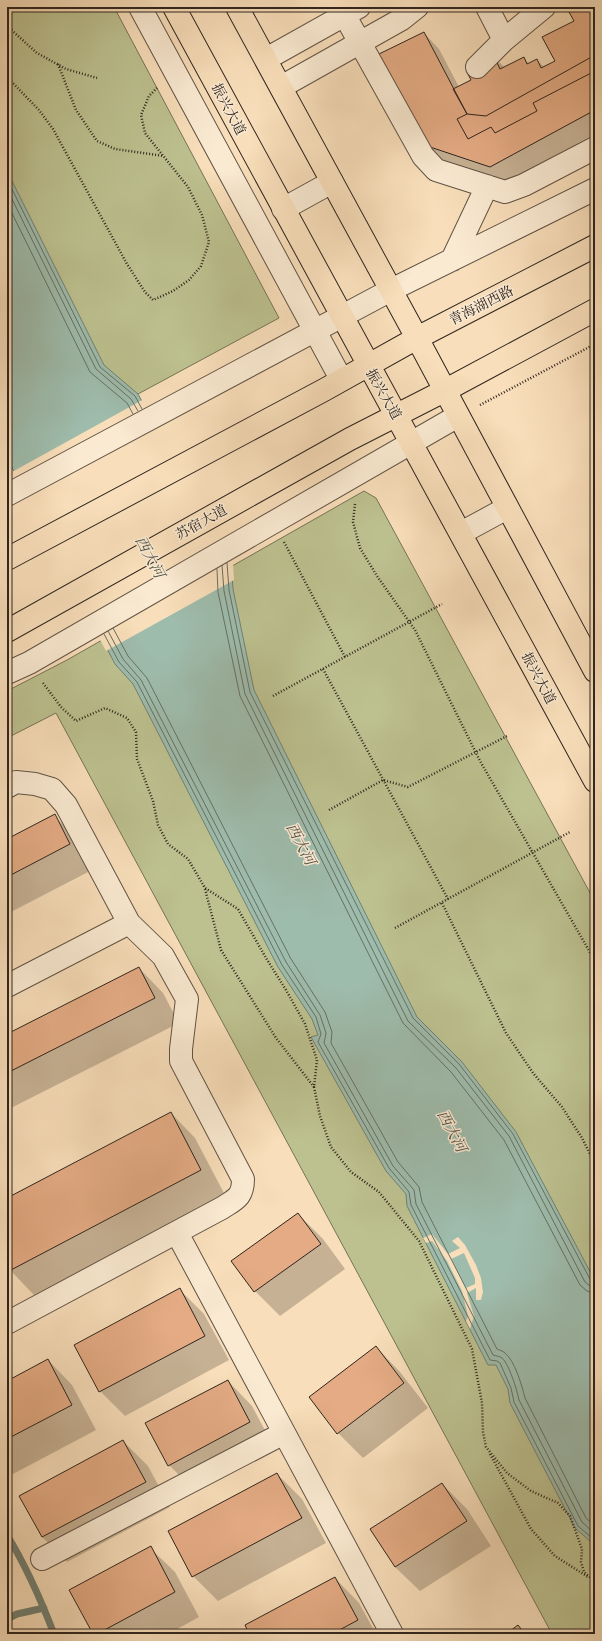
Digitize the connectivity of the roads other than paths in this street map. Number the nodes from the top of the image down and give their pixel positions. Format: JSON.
{"nodes":[{"id":1,"x":140,"y":7,"type":"edge"},
{"id":2,"x":174,"y":7,"type":"edge"},
{"id":3,"x":237,"y":7,"type":"edge"},
{"id":4,"x":417,"y":7,"type":"edge"},
{"id":5,"x":487,"y":7,"type":"edge"},
{"id":6,"x":544,"y":7,"type":"edge"},
{"id":7,"x":348,"y":10,"type":"edge"},
{"id":8,"x":504,"y":40,"type":"junction"},
{"id":9,"x":360,"y":43,"type":"junction"},
{"id":10,"x":266,"y":59,"type":"junction"},
{"id":11,"x":477,"y":66,"type":"dead end"},
{"id":12,"x":281,"y":87,"type":"junction"},
{"id":13,"x":595,"y":148,"type":"edge"},
{"id":14,"x":332,"y":182,"type":"junction"},
{"id":15,"x":487,"y":186,"type":"junction"},
{"id":16,"x":595,"y":190,"type":"edge"},
{"id":17,"x":283,"y":209,"type":"junction"},
{"id":18,"x":595,"y":246,"type":"edge"},
{"id":19,"x":452,"y":260,"type":"junction"},
{"id":20,"x":391,"y":290,"type":"junction"},
{"id":21,"x":595,"y":310,"type":"edge"},
{"id":22,"x":342,"y":317,"type":"junction"},
{"id":23,"x":316,"y":331,"type":"junction"},
{"id":24,"x":417,"y":338,"type":"junction"},
{"id":25,"x":368,"y":365,"type":"junction"},
{"id":26,"x":333,"y":385,"type":"junction"},
{"id":27,"x":444,"y":391,"type":"junction"},
{"id":28,"x":396,"y":415,"type":"junction"},
{"id":29,"x":458,"y":416,"type":"junction"},
{"id":30,"x":412,"y":443,"type":"junction"},
{"id":31,"x":7,"y":495,"type":"edge"},
{"id":32,"x":507,"y":508,"type":"junction"},
{"id":33,"x":461,"y":533,"type":"junction"},
{"id":34,"x":7,"y":559,"type":"edge"},
{"id":35,"x":8,"y":630,"type":"edge"},
{"id":36,"x":595,"y":671,"type":"edge"},
{"id":37,"x":7,"y":673,"type":"edge"},
{"id":38,"x":595,"y":781,"type":"edge"},
{"id":39,"x":7,"y":787,"type":"edge"},
{"id":40,"x":129,"y":923,"type":"junction"},
{"id":41,"x":7,"y":986,"type":"edge"},
{"id":42,"x":177,"y":1233,"type":"junction"},
{"id":43,"x":7,"y":1324,"type":"edge"},
{"id":44,"x":284,"y":1433,"type":"junction"},
{"id":45,"x":42,"y":1559,"type":"dead end"},
{"id":46,"x":385,"y":1632,"type":"edge"}],
"edges":[{"from":1,"to":23,"type":"lane"},
{"from":2,"to":17,"type":"main road","name":"振兴大道"},
{"from":3,"to":10,"type":"main road"},
{"from":4,"to":9,"type":"lane"},
{"from":5,"to":8,"type":"lane"},
{"from":6,"to":8,"type":"lane"},
{"from":7,"to":9,"type":"lane"},
{"from":7,"to":10,"type":"lane"},
{"from":8,"to":11,"type":"lane"},
{"from":9,"to":12,"type":"lane"},
{"from":9,"to":15,"type":"lane"},
{"from":10,"to":12,"type":"main road"},
{"from":12,"to":14,"type":"main road"},
{"from":13,"to":15,"type":"lane"},
{"from":14,"to":17,"type":"lane"},
{"from":14,"to":20,"type":"main road"},
{"from":15,"to":19,"type":"lane"},
{"from":16,"to":19,"type":"lane"},
{"from":17,"to":22,"type":"main road","name":"振兴大道"},
{"from":18,"to":24,"type":"main road","name":"青海湖西路"},
{"from":19,"to":20,"type":"lane"},
{"from":20,"to":22,"type":"lane"},
{"from":20,"to":24,"type":"main road"},
{"from":21,"to":27,"type":"main road"},
{"from":22,"to":23,"type":"lane"},
{"from":22,"to":25,"type":"main road","name":"振兴大道"},
{"from":23,"to":26,"type":"lane"},
{"from":23,"to":31,"type":"lane"},
{"from":24,"to":25,"type":"main road","name":"青海湖西路"},
{"from":24,"to":27,"type":"main road"},
{"from":25,"to":26,"type":"main road"},
{"from":25,"to":28,"type":"main road","name":"振兴大道"},
{"from":26,"to":34,"type":"main road"},
{"from":27,"to":28,"type":"main road"},
{"from":27,"to":29,"type":"main road"},
{"from":28,"to":30,"type":"main road","name":"振兴大道"},
{"from":28,"to":35,"type":"main road","name":"苏宿大道"},
{"from":29,"to":30,"type":"lane"},
{"from":29,"to":32,"type":"main road"},
{"from":30,"to":33,"type":"main road","name":"振兴大道"},
{"from":30,"to":37,"type":"lane"},
{"from":32,"to":33,"type":"lane"},
{"from":32,"to":36,"type":"main road"},
{"from":33,"to":38,"type":"main road","name":"振兴大道"},
{"from":39,"to":40,"type":"lane"},
{"from":40,"to":41,"type":"lane"},
{"from":40,"to":42,"type":"lane"},
{"from":42,"to":43,"type":"lane"},
{"from":42,"to":44,"type":"lane"},
{"from":44,"to":45,"type":"lane"},
{"from":44,"to":46,"type":"lane"}]}
